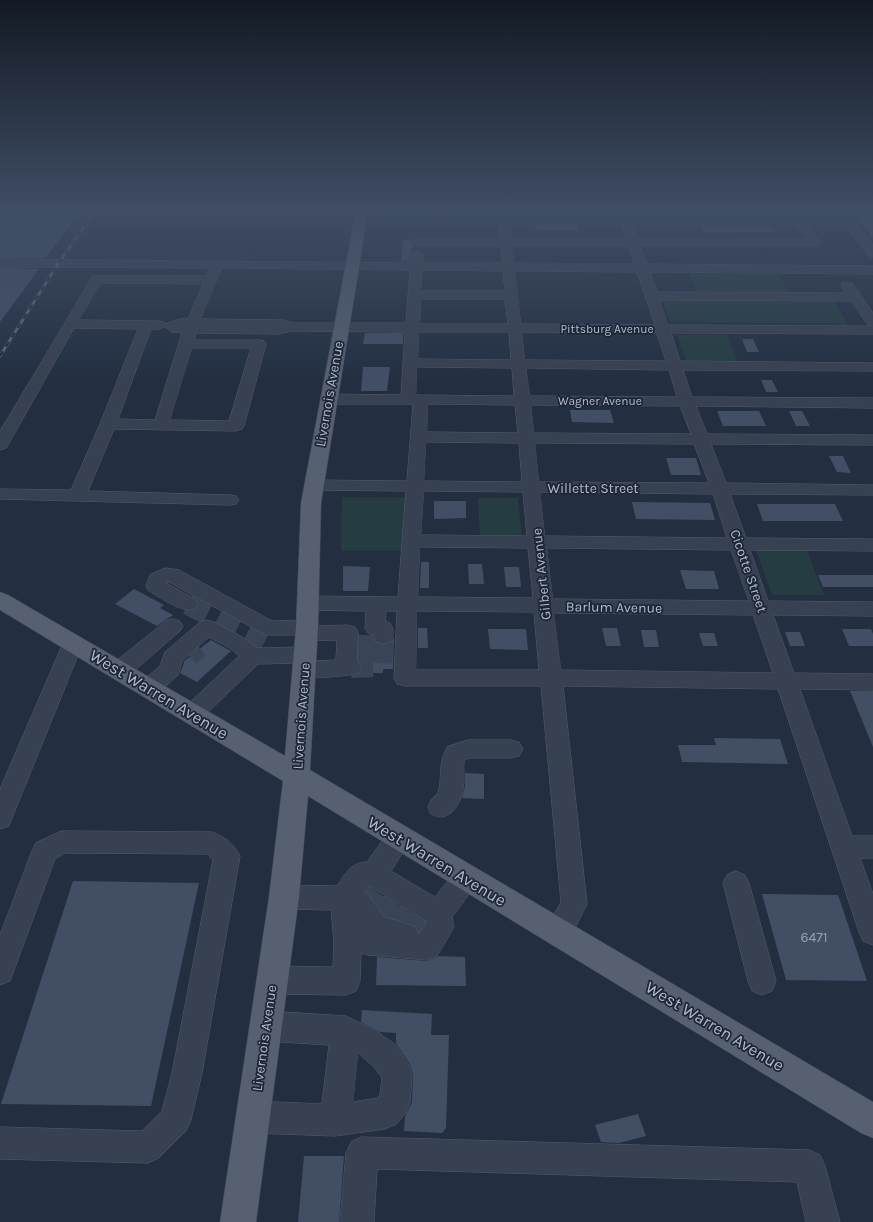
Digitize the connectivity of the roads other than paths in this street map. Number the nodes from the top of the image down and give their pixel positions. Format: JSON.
{"nodes":[{"id":1,"x":216,"y":268,"type":"edge"},
{"id":2,"x":352,"y":268,"type":"edge"},
{"id":3,"x":416,"y":268,"type":"edge"},
{"id":4,"x":509,"y":268,"type":"edge"},
{"id":5,"x":642,"y":268,"type":"edge"},
{"id":6,"x":647,"y":268,"type":"edge"},
{"id":7,"x":834,"y":269,"type":"junction"},
{"id":8,"x":873,"y":270,"type":"edge"},
{"id":9,"x":211,"y":280,"type":"junction"},
{"id":10,"x":415,"y":295,"type":"junction"},
{"id":11,"x":512,"y":295,"type":"junction"},
{"id":12,"x":652,"y":296,"type":"junction"},
{"id":13,"x":855,"y":297,"type":"junction"},
{"id":14,"x":873,"y":322,"type":"edge"},
{"id":15,"x":70,"y":324,"type":"junction"},
{"id":16,"x":146,"y":325,"type":"junction"},
{"id":17,"x":341,"y":327,"type":"junction"},
{"id":18,"x":412,"y":327,"type":"junction"},
{"id":19,"x":515,"y":328,"type":"junction"},
{"id":20,"x":662,"y":329,"type":"junction"},
{"id":21,"x":873,"y":330,"type":"edge"},
{"id":22,"x":189,"y":332,"type":"junction"},
{"id":23,"x":410,"y":363,"type":"junction"},
{"id":24,"x":518,"y":363,"type":"junction"},
{"id":25,"x":675,"y":365,"type":"junction"},
{"id":26,"x":873,"y":367,"type":"edge"},
{"id":27,"x":328,"y":399,"type":"junction"},
{"id":28,"x":415,"y":400,"type":"junction"},
{"id":29,"x":522,"y":400,"type":"junction"},
{"id":30,"x":686,"y":401,"type":"junction"},
{"id":31,"x":873,"y":403,"type":"edge"},
{"id":32,"x":108,"y":424,"type":"junction"},
{"id":33,"x":161,"y":424,"type":"junction"},
{"id":34,"x":418,"y":437,"type":"junction"},
{"id":35,"x":526,"y":439,"type":"junction"},
{"id":36,"x":702,"y":440,"type":"junction"},
{"id":37,"x":873,"y":440,"type":"edge"},
{"id":38,"x":0,"y":446,"type":"edge"},
{"id":39,"x":314,"y":486,"type":"junction"},
{"id":40,"x":414,"y":487,"type":"junction"},
{"id":41,"x":531,"y":488,"type":"junction"},
{"id":42,"x":720,"y":489,"type":"junction"},
{"id":43,"x":873,"y":490,"type":"edge"},
{"id":44,"x":0,"y":494,"type":"edge"},
{"id":45,"x":78,"y":495,"type":"junction"},
{"id":46,"x":230,"y":500,"type":"dead end"},
{"id":47,"x":411,"y":541,"type":"junction"},
{"id":48,"x":537,"y":542,"type":"junction"},
{"id":49,"x":739,"y":544,"type":"junction"},
{"id":50,"x":873,"y":545,"type":"edge"},
{"id":51,"x":0,"y":600,"type":"edge"},
{"id":52,"x":308,"y":603,"type":"junction"},
{"id":53,"x":188,"y":604,"type":"tunnel mouth"},
{"id":54,"x":376,"y":604,"type":"junction"},
{"id":55,"x":408,"y":604,"type":"junction"},
{"id":56,"x":544,"y":606,"type":"junction"},
{"id":57,"x":761,"y":608,"type":"junction"},
{"id":58,"x":873,"y":609,"type":"edge"},
{"id":59,"x":173,"y":626,"type":"dead end"},
{"id":60,"x":220,"y":634,"type":"junction"},
{"id":61,"x":73,"y":643,"type":"junction"},
{"id":62,"x":306,"y":646,"type":"junction"},
{"id":63,"x":258,"y":650,"type":"junction"},
{"id":64,"x":349,"y":653,"type":"junction"},
{"id":65,"x":170,"y":669,"type":"junction"},
{"id":66,"x":119,"y":671,"type":"junction"},
{"id":67,"x":552,"y":678,"type":"junction"},
{"id":68,"x":787,"y":681,"type":"junction"},
{"id":69,"x":873,"y":682,"type":"edge"},
{"id":70,"x":149,"y":688,"type":"junction"},
{"id":71,"x":192,"y":714,"type":"junction"},
{"id":72,"x":511,"y":749,"type":"dead end"},
{"id":73,"x":296,"y":777,"type":"junction"},
{"id":74,"x":440,"y":807,"type":"dead end"},
{"id":75,"x":0,"y":818,"type":"edge"},
{"id":76,"x":399,"y":838,"type":"junction"},
{"id":77,"x":844,"y":847,"type":"junction"},
{"id":78,"x":873,"y":847,"type":"edge"},
{"id":79,"x":466,"y":878,"type":"junction"},
{"id":80,"x":736,"y":883,"type":"dead end"},
{"id":81,"x":284,"y":897,"type":"junction"},
{"id":82,"x":387,"y":911,"type":"junction"},
{"id":83,"x":873,"y":932,"type":"edge"},
{"id":84,"x":558,"y":933,"type":"junction"},
{"id":85,"x":0,"y":971,"type":"edge"},
{"id":86,"x":272,"y":980,"type":"junction"},
{"id":87,"x":762,"y":982,"type":"dead end"},
{"id":88,"x":266,"y":1026,"type":"junction"},
{"id":89,"x":346,"y":1031,"type":"junction"},
{"id":90,"x":253,"y":1117,"type":"junction"},
{"id":91,"x":335,"y":1120,"type":"junction"},
{"id":92,"x":873,"y":1122,"type":"edge"},
{"id":93,"x":0,"y":1143,"type":"edge"},
{"id":94,"x":238,"y":1222,"type":"edge"},
{"id":95,"x":357,"y":1222,"type":"edge"},
{"id":96,"x":823,"y":1222,"type":"edge"}],
"edges":[{"from":1,"to":9,"type":"street"},
{"from":2,"to":17,"type":"main road","name":"Livernois Avenue"},
{"from":3,"to":10,"type":"street"},
{"from":4,"to":11,"type":"street","name":"Gilbert Avenue"},
{"from":5,"to":12,"type":"street","name":"Cicotte Street"},
{"from":6,"to":7,"type":"street"},
{"from":7,"to":8,"type":"street"},
{"from":7,"to":13,"type":"street"},
{"from":9,"to":15,"type":"street"},
{"from":9,"to":22,"type":"street"},
{"from":10,"to":11,"type":"street"},
{"from":10,"to":18,"type":"street"},
{"from":11,"to":19,"type":"street","name":"Gilbert Avenue"},
{"from":12,"to":13,"type":"street"},
{"from":12,"to":20,"type":"street","name":"Cicotte Street"},
{"from":13,"to":14,"type":"street"},
{"from":15,"to":16,"type":"street"},
{"from":15,"to":38,"type":"street"},
{"from":16,"to":22,"type":"street"},
{"from":16,"to":32,"type":"street"},
{"from":17,"to":18,"type":"street","name":"Pittsburg Avenue"},
{"from":17,"to":22,"type":"street","name":"Pittsburg Avenue"},
{"from":17,"to":27,"type":"main road","name":"Livernois Avenue"},
{"from":18,"to":19,"type":"street","name":"Pittsburg Avenue"},
{"from":18,"to":23,"type":"street"},
{"from":19,"to":20,"type":"street","name":"Pittsburg Avenue"},
{"from":19,"to":24,"type":"street","name":"Gilbert Avenue"},
{"from":20,"to":21,"type":"street","name":"Pittsburg Avenue"},
{"from":20,"to":25,"type":"street","name":"Cicotte Street"},
{"from":22,"to":33,"type":"street"},
{"from":22,"to":33,"type":"street"},
{"from":23,"to":24,"type":"street"},
{"from":23,"to":28,"type":"street"},
{"from":24,"to":25,"type":"street"},
{"from":24,"to":29,"type":"street","name":"Gilbert Avenue"},
{"from":25,"to":26,"type":"street"},
{"from":25,"to":30,"type":"street","name":"Cicotte Street"},
{"from":27,"to":28,"type":"street","name":"Wagner Avenue"},
{"from":27,"to":39,"type":"main road","name":"Livernois Avenue"},
{"from":28,"to":29,"type":"street","name":"Wagner Avenue"},
{"from":28,"to":34,"type":"street"},
{"from":29,"to":30,"type":"street","name":"Wagner Avenue"},
{"from":29,"to":35,"type":"street","name":"Gilbert Avenue"},
{"from":30,"to":31,"type":"street","name":"Wagner Avenue"},
{"from":30,"to":36,"type":"street","name":"Cicotte Street"},
{"from":32,"to":33,"type":"street"},
{"from":32,"to":45,"type":"street"},
{"from":34,"to":35,"type":"street"},
{"from":34,"to":40,"type":"street"},
{"from":35,"to":36,"type":"street"},
{"from":35,"to":41,"type":"street","name":"Gilbert Avenue"},
{"from":36,"to":37,"type":"street"},
{"from":36,"to":42,"type":"street","name":"Cicotte Street"},
{"from":39,"to":40,"type":"street","name":"Willette Street"},
{"from":39,"to":52,"type":"main road","name":"Livernois Avenue"},
{"from":40,"to":41,"type":"street","name":"Willette Street"},
{"from":40,"to":47,"type":"street"},
{"from":41,"to":42,"type":"street","name":"Willette Street"},
{"from":41,"to":48,"type":"street","name":"Gilbert Avenue"},
{"from":42,"to":43,"type":"street","name":"Willette Street"},
{"from":42,"to":49,"type":"street","name":"Cicotte Street"},
{"from":44,"to":45,"type":"street"},
{"from":45,"to":46,"type":"street"},
{"from":47,"to":48,"type":"street"},
{"from":47,"to":55,"type":"street"},
{"from":48,"to":49,"type":"street"},
{"from":48,"to":56,"type":"street","name":"Gilbert Avenue"},
{"from":49,"to":50,"type":"street"},
{"from":49,"to":57,"type":"street","name":"Cicotte Street"},
{"from":51,"to":61,"type":"main road","name":"West Warren Avenue"},
{"from":52,"to":54,"type":"street","name":"Barlum Avenue"},
{"from":52,"to":62,"type":"main road","name":"Livernois Avenue"},
{"from":53,"to":62,"type":"street"},
{"from":54,"to":55,"type":"street","name":"Barlum Avenue"},
{"from":54,"to":64,"type":"street"},
{"from":55,"to":56,"type":"street","name":"Barlum Avenue"},
{"from":55,"to":67,"type":"street"},
{"from":56,"to":57,"type":"street","name":"Barlum Avenue"},
{"from":56,"to":67,"type":"street","name":"Gilbert Avenue"},
{"from":57,"to":58,"type":"street","name":"Barlum Avenue"},
{"from":57,"to":68,"type":"street","name":"Cicotte Street"},
{"from":59,"to":66,"type":"street"},
{"from":60,"to":63,"type":"street"},
{"from":60,"to":65,"type":"street"},
{"from":60,"to":65,"type":"street"},
{"from":61,"to":66,"type":"main road","name":"West Warren Avenue"},
{"from":61,"to":75,"type":"street"},
{"from":62,"to":63,"type":"street"},
{"from":62,"to":64,"type":"street"},
{"from":62,"to":64,"type":"street"},
{"from":62,"to":73,"type":"main road","name":"Livernois Avenue"},
{"from":63,"to":71,"type":"street"},
{"from":65,"to":70,"type":"street"},
{"from":66,"to":70,"type":"main road","name":"West Warren Avenue"},
{"from":67,"to":68,"type":"street"},
{"from":67,"to":84,"type":"street","name":"Gilbert Avenue"},
{"from":68,"to":69,"type":"street"},
{"from":68,"to":77,"type":"street","name":"Cicotte Street"},
{"from":70,"to":71,"type":"main road","name":"West Warren Avenue"},
{"from":71,"to":73,"type":"main road","name":"West Warren Avenue"},
{"from":72,"to":74,"type":"street"},
{"from":73,"to":76,"type":"main road","name":"West Warren Avenue"},
{"from":73,"to":81,"type":"main road","name":"Livernois Avenue"},
{"from":76,"to":79,"type":"main road","name":"West Warren Avenue"},
{"from":76,"to":82,"type":"street"},
{"from":77,"to":78,"type":"street"},
{"from":77,"to":83,"type":"street","name":"Cicotte Street"},
{"from":79,"to":82,"type":"street"},
{"from":79,"to":84,"type":"main road","name":"West Warren Avenue"},
{"from":80,"to":87,"type":"street"},
{"from":81,"to":82,"type":"street"},
{"from":81,"to":86,"type":"main road","name":"Livernois Avenue"},
{"from":82,"to":86,"type":"street"},
{"from":84,"to":92,"type":"main road","name":"West Warren Avenue"},
{"from":85,"to":93,"type":"street"},
{"from":86,"to":88,"type":"main road","name":"Livernois Avenue"},
{"from":88,"to":89,"type":"street"},
{"from":88,"to":90,"type":"main road","name":"Livernois Avenue"},
{"from":89,"to":91,"type":"street"},
{"from":89,"to":91,"type":"street"},
{"from":90,"to":91,"type":"street"},
{"from":90,"to":94,"type":"main road","name":"Livernois Avenue"},
{"from":95,"to":96,"type":"street"}]}
